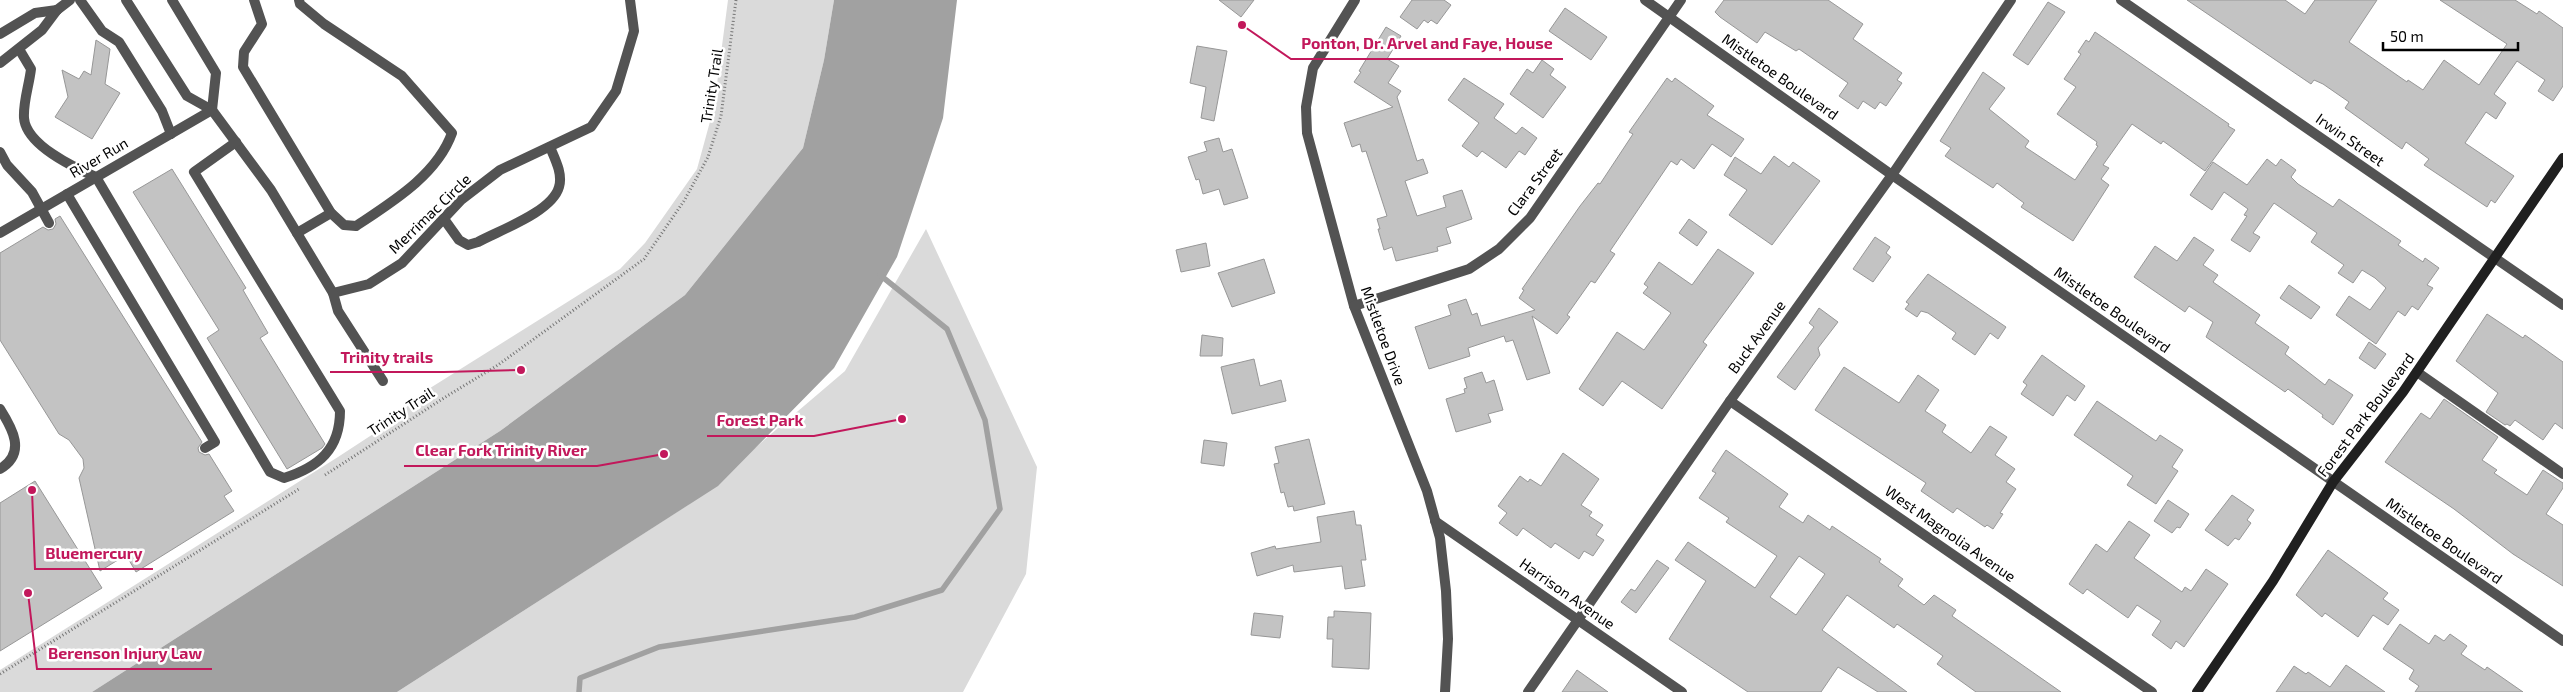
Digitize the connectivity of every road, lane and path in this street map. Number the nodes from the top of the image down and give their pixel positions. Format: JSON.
{"nodes":[{"id":1,"x":70,"y":0,"type":"edge"},
{"id":2,"x":80,"y":0,"type":"edge"},
{"id":3,"x":126,"y":0,"type":"edge"},
{"id":4,"x":172,"y":0,"type":"edge"},
{"id":5,"x":254,"y":0,"type":"edge"},
{"id":6,"x":299,"y":0,"type":"edge"},
{"id":7,"x":630,"y":0,"type":"edge"},
{"id":8,"x":736,"y":0,"type":"edge"},
{"id":9,"x":1355,"y":0,"type":"edge"},
{"id":10,"x":1646,"y":0,"type":"edge"},
{"id":11,"x":1681,"y":0,"type":"edge"},
{"id":12,"x":2012,"y":0,"type":"edge"},
{"id":13,"x":2121,"y":0,"type":"edge"},
{"id":14,"x":56,"y":10,"type":"junction"},
{"id":15,"x":1670,"y":17,"type":"junction"},
{"id":16,"x":0,"y":34,"type":"edge"},
{"id":17,"x":19,"y":49,"type":"junction"},
{"id":18,"x":0,"y":63,"type":"edge"},
{"id":19,"x":212,"y":110,"type":"junction"},
{"id":20,"x":171,"y":134,"type":"junction"},
{"id":21,"x":236,"y":142,"type":"junction"},
{"id":22,"x":550,"y":147,"type":"junction"},
{"id":23,"x":0,"y":152,"type":"edge"},
{"id":24,"x":2563,"y":158,"type":"edge"},
{"id":25,"x":1892,"y":175,"type":"junction"},
{"id":26,"x":96,"y":177,"type":"junction"},
{"id":27,"x":67,"y":194,"type":"junction"},
{"id":28,"x":40,"y":209,"type":"junction"},
{"id":29,"x":331,"y":213,"type":"junction"},
{"id":30,"x":444,"y":219,"type":"junction"},
{"id":31,"x":49,"y":223,"type":"dead end"},
{"id":32,"x":0,"y":233,"type":"edge"},
{"id":33,"x":297,"y":233,"type":"junction"},
{"id":34,"x":2495,"y":258,"type":"junction"},
{"id":35,"x":333,"y":293,"type":"junction"},
{"id":36,"x":2563,"y":305,"type":"edge"},
{"id":37,"x":1354,"y":306,"type":"junction"},
{"id":38,"x":2417,"y":372,"type":"junction"},
{"id":39,"x":383,"y":381,"type":"dead end"},
{"id":40,"x":1730,"y":401,"type":"junction"},
{"id":41,"x":0,"y":409,"type":"edge"},
{"id":42,"x":205,"y":448,"type":"dead end"},
{"id":43,"x":0,"y":469,"type":"edge"},
{"id":44,"x":2563,"y":474,"type":"edge"},
{"id":45,"x":321,"y":477,"type":"dead end"},
{"id":46,"x":2333,"y":482,"type":"junction"},
{"id":47,"x":304,"y":486,"type":"dead end"},
{"id":48,"x":1435,"y":521,"type":"junction"},
{"id":49,"x":1578,"y":620,"type":"junction"},
{"id":50,"x":2563,"y":640,"type":"edge"},
{"id":51,"x":0,"y":674,"type":"edge"},
{"id":52,"x":1445,"y":692,"type":"edge"},
{"id":53,"x":1528,"y":692,"type":"edge"},
{"id":54,"x":1682,"y":692,"type":"edge"},
{"id":55,"x":2152,"y":692,"type":"edge"},
{"id":56,"x":2197,"y":692,"type":"edge"}],
"edges":[{"from":1,"to":14,"type":"street"},
{"from":2,"to":20,"type":"street"},
{"from":3,"to":19,"type":"street"},
{"from":4,"to":19,"type":"street"},
{"from":5,"to":29,"type":"street"},
{"from":6,"to":29,"type":"street"},
{"from":7,"to":22,"type":"street","name":"Merrimac Circle"},
{"from":8,"to":45,"type":"path","name":"Trinity Trail"},
{"from":9,"to":37,"type":"street","name":"Mistletoe Drive"},
{"from":10,"to":15,"type":"street","name":"Mistletoe Boulevard"},
{"from":11,"to":15,"type":"street","name":"Clara Street"},
{"from":12,"to":25,"type":"street","name":"Buck Avenue"},
{"from":13,"to":34,"type":"street","name":"Irwin Street"},
{"from":14,"to":16,"type":"street"},
{"from":14,"to":17,"type":"street"},
{"from":15,"to":25,"type":"street","name":"Mistletoe Boulevard"},
{"from":15,"to":37,"type":"street","name":"Clara Street"},
{"from":17,"to":18,"type":"street"},
{"from":17,"to":26,"type":"street"},
{"from":19,"to":20,"type":"street","name":"River Run"},
{"from":19,"to":21,"type":"street"},
{"from":20,"to":26,"type":"street","name":"River Run"},
{"from":21,"to":26,"type":"street"},
{"from":21,"to":33,"type":"street"},
{"from":22,"to":30,"type":"street","name":"Merrimac Circle"},
{"from":22,"to":30,"type":"street"},
{"from":23,"to":28,"type":"street"},
{"from":24,"to":34,"type":"main road","name":"Forest Park Boulevard"},
{"from":25,"to":40,"type":"street","name":"Buck Avenue"},
{"from":25,"to":46,"type":"street","name":"Mistletoe Boulevard"},
{"from":26,"to":27,"type":"street","name":"River Run"},
{"from":27,"to":28,"type":"street","name":"River Run"},
{"from":27,"to":42,"type":"street"},
{"from":28,"to":31,"type":"street"},
{"from":28,"to":32,"type":"street","name":"River Run"},
{"from":29,"to":33,"type":"street"},
{"from":30,"to":35,"type":"street","name":"Merrimac Circle"},
{"from":33,"to":35,"type":"street"},
{"from":34,"to":36,"type":"street","name":"Irwin Street"},
{"from":34,"to":38,"type":"main road","name":"Forest Park Boulevard"},
{"from":35,"to":39,"type":"street"},
{"from":37,"to":48,"type":"street","name":"Mistletoe Drive"},
{"from":38,"to":44,"type":"street"},
{"from":38,"to":46,"type":"main road","name":"Forest Park Boulevard"},
{"from":40,"to":49,"type":"street","name":"Buck Avenue"},
{"from":40,"to":55,"type":"street","name":"West Magnolia Avenue"},
{"from":41,"to":43,"type":"street"},
{"from":46,"to":50,"type":"street","name":"Mistletoe Boulevard"},
{"from":46,"to":56,"type":"main road","name":"Forest Park Boulevard"},
{"from":47,"to":51,"type":"path"},
{"from":48,"to":49,"type":"street","name":"Harrison Avenue"},
{"from":48,"to":52,"type":"street","name":"Mistletoe Drive"},
{"from":49,"to":53,"type":"street","name":"Buck Avenue"},
{"from":49,"to":54,"type":"street","name":"Harrison Avenue"}]}
